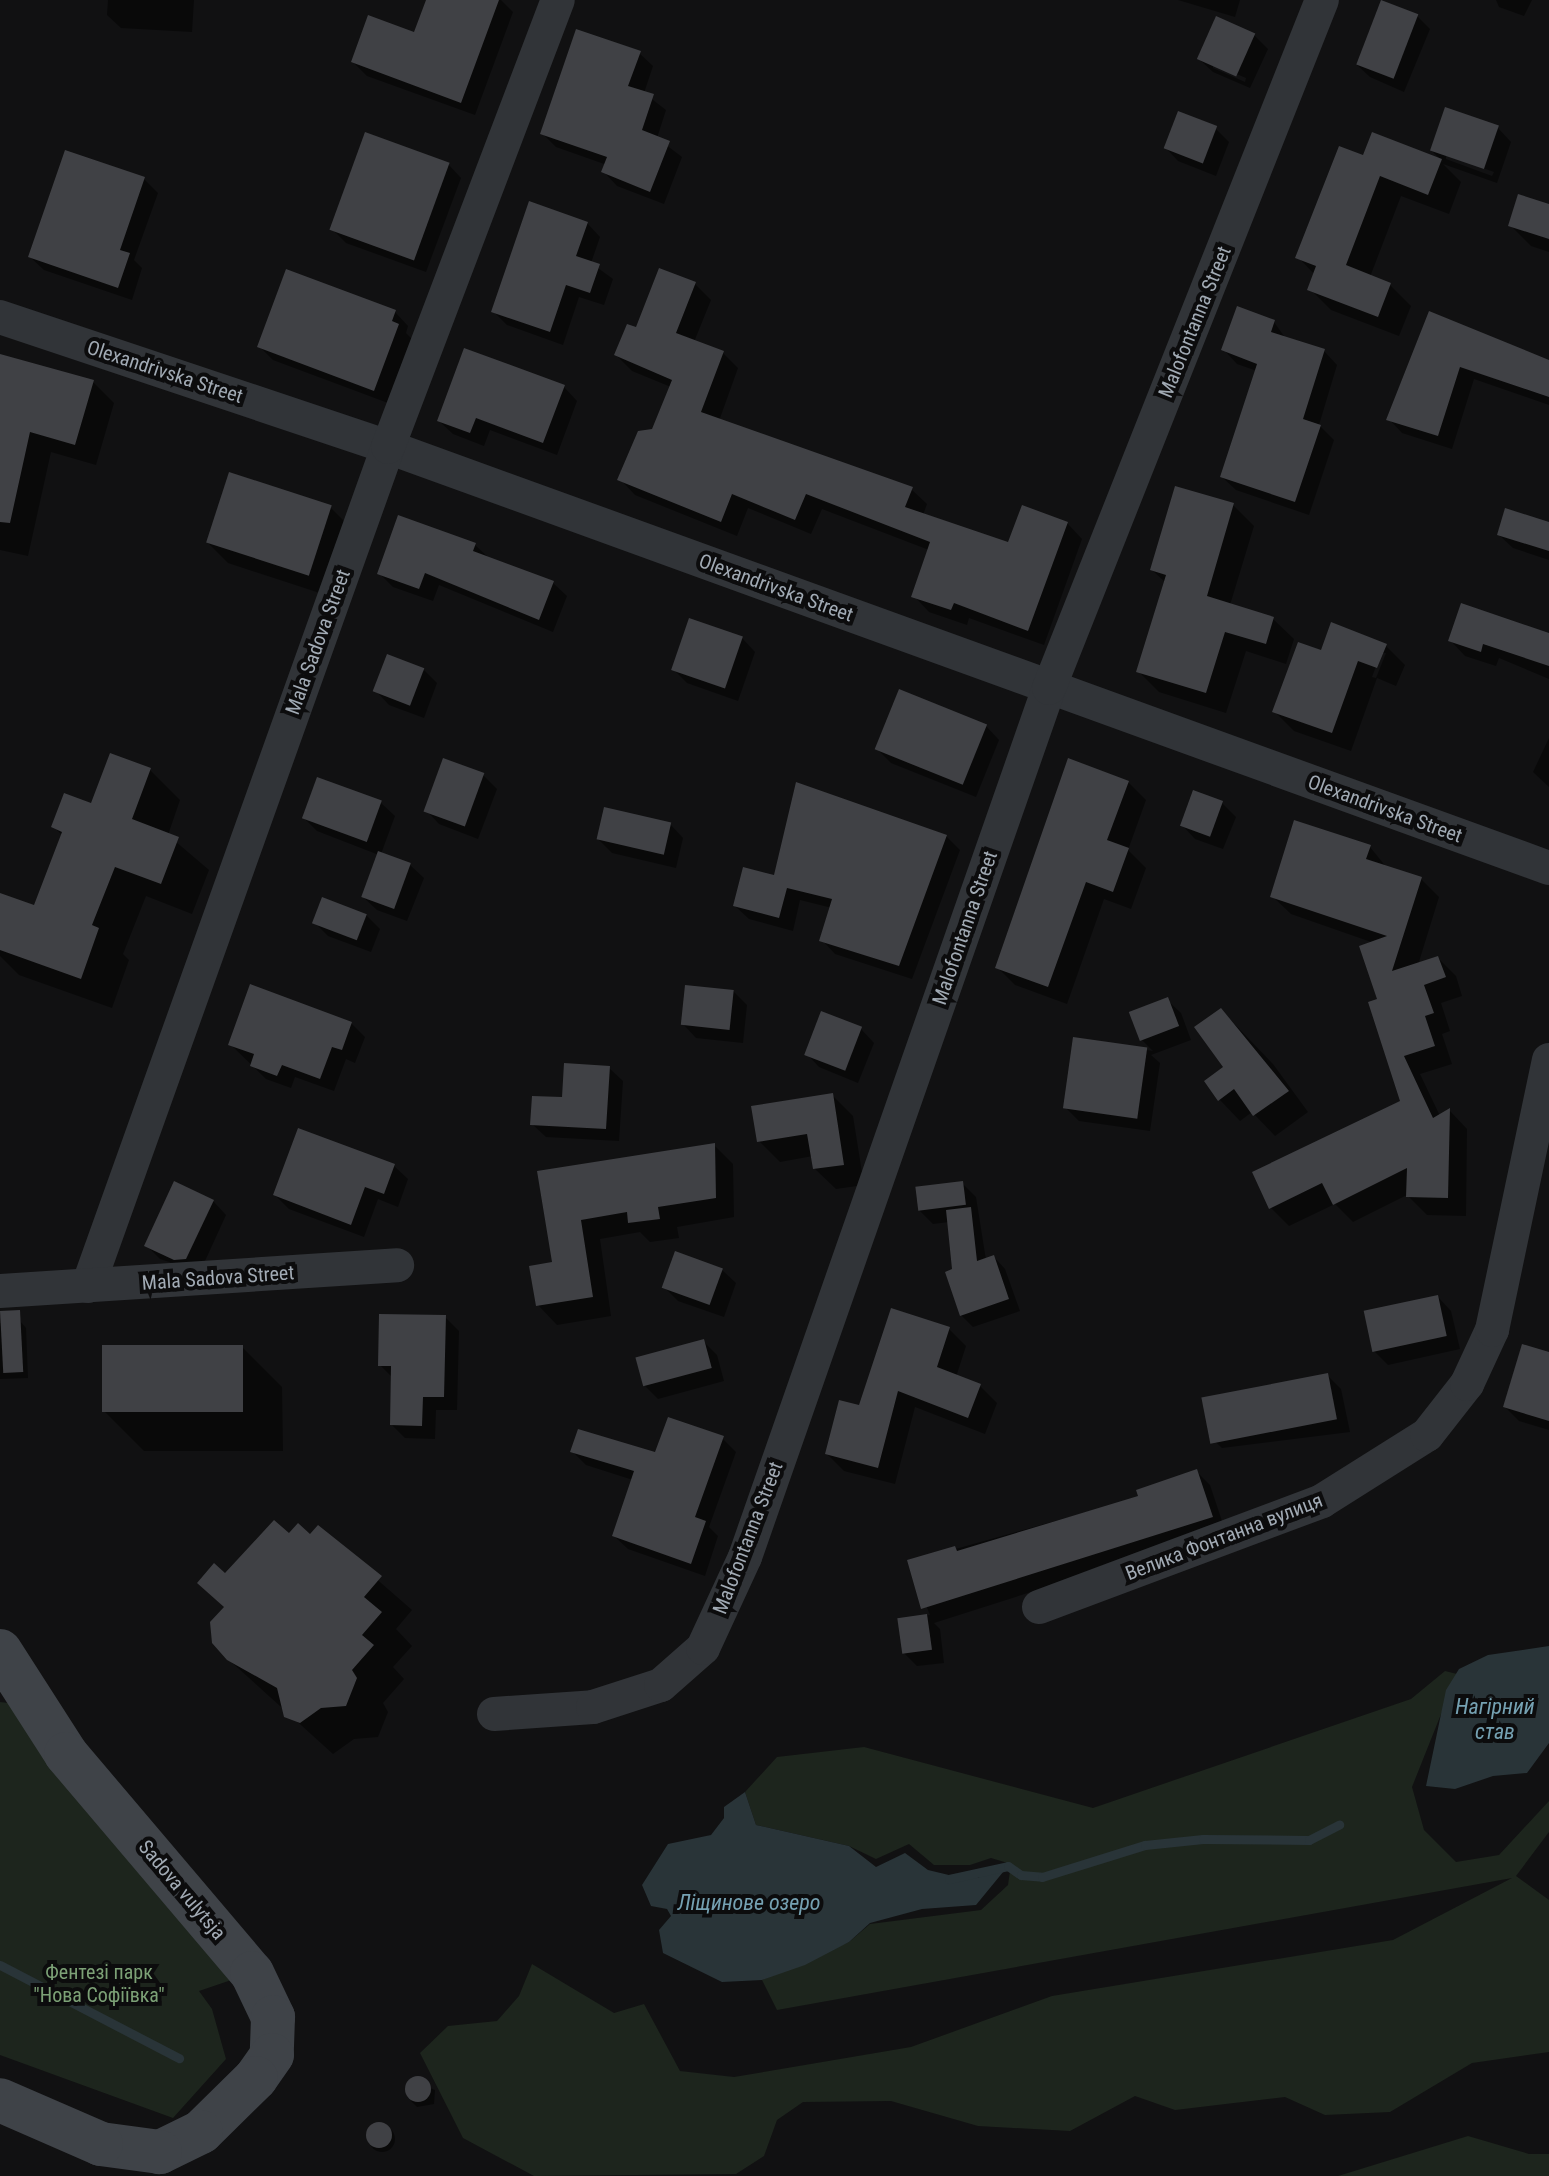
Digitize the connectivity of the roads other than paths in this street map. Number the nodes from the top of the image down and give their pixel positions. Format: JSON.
{"nodes":[{"id":1,"x":558,"y":0,"type":"edge"},
{"id":2,"x":1322,"y":0,"type":"edge"},
{"id":3,"x":0,"y":317,"type":"edge"},
{"id":4,"x":388,"y":447,"type":"junction"},
{"id":5,"x":1049,"y":688,"type":"junction"},
{"id":6,"x":1549,"y":868,"type":"edge"},
{"id":7,"x":1549,"y":1060,"type":"edge"},
{"id":8,"x":397,"y":1265,"type":"dead end"},
{"id":9,"x":88,"y":1286,"type":"junction"},
{"id":10,"x":0,"y":1291,"type":"edge"},
{"id":11,"x":1039,"y":1607,"type":"dead end"},
{"id":12,"x":0,"y":1651,"type":"edge"},
{"id":13,"x":494,"y":1714,"type":"dead end"},
{"id":14,"x":0,"y":2100,"type":"edge"}],
"edges":[{"from":1,"to":4,"type":"street","name":"Mala Sadova Street"},
{"from":2,"to":5,"type":"street","name":"Malofontanna Street"},
{"from":3,"to":4,"type":"street","name":"Olexandrivska Street"},
{"from":4,"to":5,"type":"street","name":"Olexandrivska Street"},
{"from":4,"to":9,"type":"street","name":"Mala Sadova Street"},
{"from":5,"to":6,"type":"street","name":"Olexandrivska Street"},
{"from":5,"to":13,"type":"street","name":"Malofontanna Street"},
{"from":7,"to":11,"type":"street","name":"Велика Фонтанна вулиця"},
{"from":8,"to":9,"type":"street","name":"Mala Sadova Street"},
{"from":9,"to":10,"type":"street","name":"Mala Sadova Street"},
{"from":12,"to":14,"type":"street","name":"Sadova vulytsja"}]}
